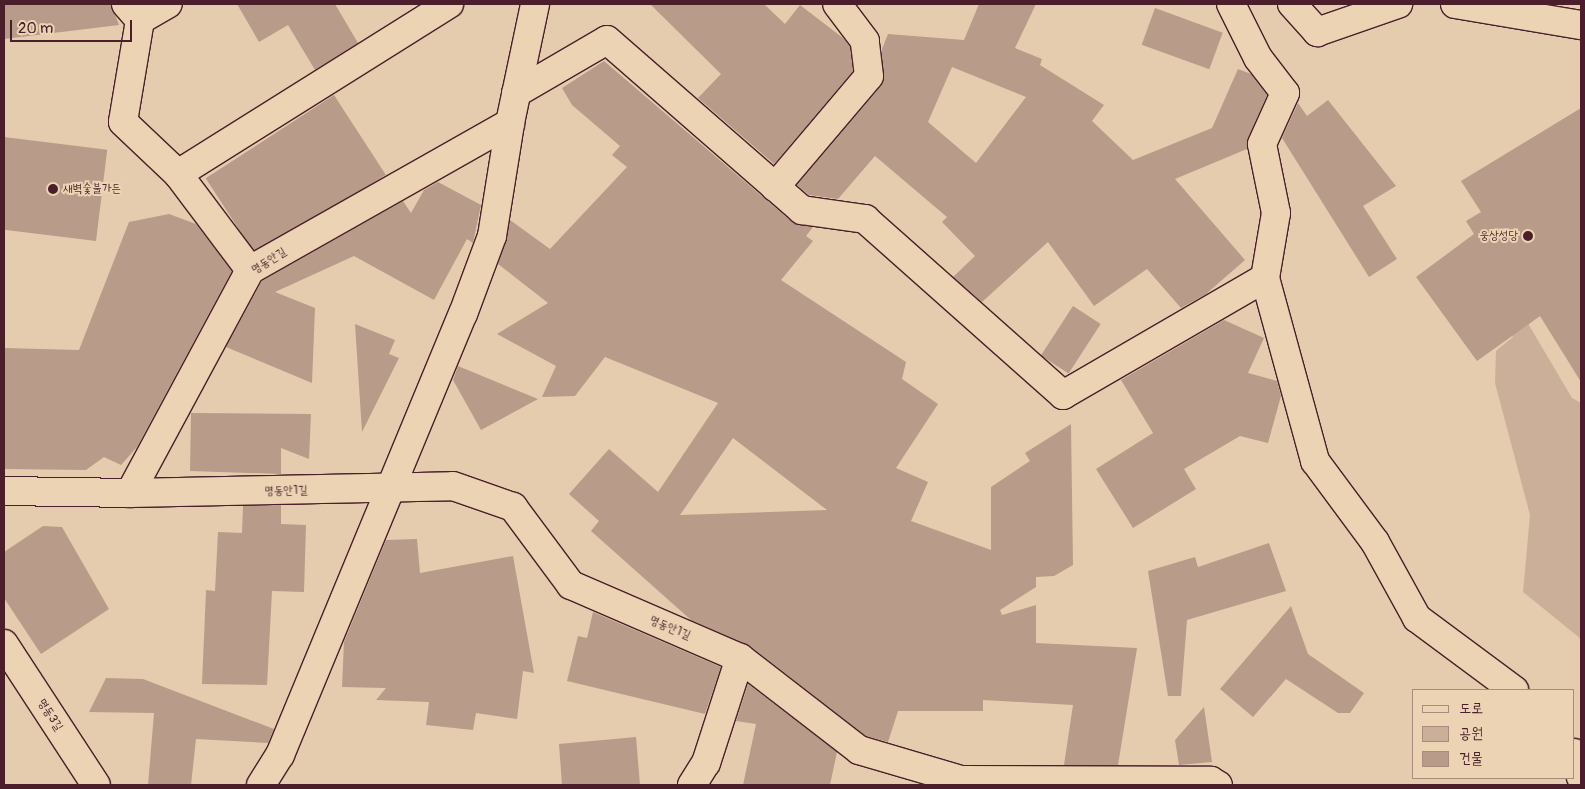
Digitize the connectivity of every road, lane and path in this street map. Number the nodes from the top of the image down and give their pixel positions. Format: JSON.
{"nodes":[{"id":1,"x":168,"y":4,"type":"edge"},
{"id":2,"x":449,"y":4,"type":"edge"},
{"id":3,"x":535,"y":4,"type":"edge"},
{"id":4,"x":837,"y":4,"type":"edge"},
{"id":5,"x":1231,"y":4,"type":"edge"},
{"id":6,"x":1292,"y":4,"type":"edge"},
{"id":7,"x":1398,"y":4,"type":"edge"},
{"id":8,"x":1455,"y":4,"type":"edge"},
{"id":9,"x":133,"y":12,"type":"edge"},
{"id":10,"x":1581,"y":25,"type":"edge"},
{"id":11,"x":516,"y":93,"type":"junction"},
{"id":12,"x":510,"y":123,"type":"junction"},
{"id":13,"x":178,"y":174,"type":"junction"},
{"id":14,"x":775,"y":187,"type":"junction"},
{"id":15,"x":250,"y":270,"type":"junction"},
{"id":16,"x":1265,"y":278,"type":"junction"},
{"id":17,"x":388,"y":490,"type":"junction"},
{"id":18,"x":4,"y":491,"type":"edge"},
{"id":19,"x":130,"y":493,"type":"junction"},
{"id":20,"x":4,"y":644,"type":"edge"},
{"id":21,"x":740,"y":658,"type":"junction"},
{"id":22,"x":1513,"y":689,"type":"edge"},
{"id":23,"x":1575,"y":756,"type":"edge"},
{"id":24,"x":1581,"y":777,"type":"edge"},
{"id":25,"x":960,"y":782,"type":"edge"},
{"id":26,"x":96,"y":785,"type":"edge"},
{"id":27,"x":261,"y":785,"type":"edge"},
{"id":28,"x":692,"y":785,"type":"edge"},
{"id":29,"x":1218,"y":785,"type":"edge"}],
"edges":[{"from":1,"to":9,"type":"street"},
{"from":2,"to":13,"type":"street"},
{"from":3,"to":11,"type":"street"},
{"from":4,"to":14,"type":"street"},
{"from":5,"to":16,"type":"street"},
{"from":6,"to":7,"type":"street"},
{"from":8,"to":10,"type":"street"},
{"from":9,"to":13,"type":"street"},
{"from":11,"to":12,"type":"street"},
{"from":11,"to":14,"type":"street"},
{"from":12,"to":15,"type":"street","name":"명동안길"},
{"from":12,"to":17,"type":"street"},
{"from":13,"to":15,"type":"street"},
{"from":14,"to":16,"type":"street"},
{"from":15,"to":19,"type":"street","name":"명동안길"},
{"from":16,"to":22,"type":"street"},
{"from":17,"to":19,"type":"street","name":"명동안1길"},
{"from":17,"to":21,"type":"street","name":"명동안1길"},
{"from":17,"to":27,"type":"street"},
{"from":18,"to":19,"type":"street"},
{"from":20,"to":26,"type":"street","name":"명동3길"},
{"from":21,"to":25,"type":"street","name":"명동안1길"},
{"from":21,"to":28,"type":"street"},
{"from":23,"to":24,"type":"street"},
{"from":25,"to":29,"type":"street","name":"명동안1길"}]}
